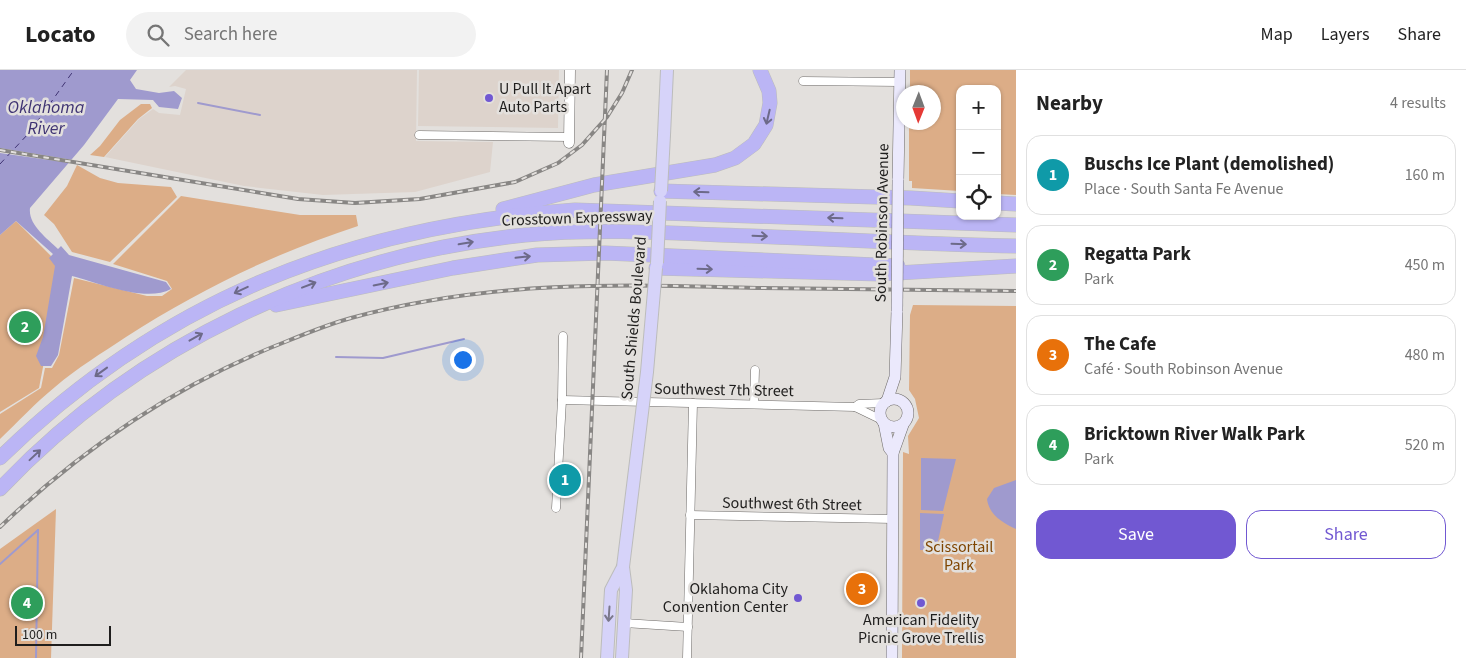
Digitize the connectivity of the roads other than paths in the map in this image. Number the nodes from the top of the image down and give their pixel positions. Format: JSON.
{"nodes":[{"id":1,"x":570,"y":70,"type":"edge"},
{"id":2,"x":667,"y":70,"type":"edge"},
{"id":3,"x":760,"y":70,"type":"edge"},
{"id":4,"x":900,"y":70,"type":"edge"},
{"id":5,"x":802,"y":81,"type":"dead end"},
{"id":6,"x":899,"y":82,"type":"junction"},
{"id":7,"x":419,"y":135,"type":"dead end"},
{"id":8,"x":569,"y":140,"type":"joint"},
{"id":9,"x":661,"y":191,"type":"junction"},
{"id":10,"x":956,"y":201,"type":"edge"},
{"id":11,"x":1001,"y":203,"type":"edge"},
{"id":12,"x":1016,"y":204,"type":"edge"},
{"id":13,"x":458,"y":223,"type":"junction"},
{"id":14,"x":1016,"y":225,"type":"edge"},
{"id":15,"x":1016,"y":246,"type":"edge"},
{"id":16,"x":656,"y":265,"type":"junction"},
{"id":17,"x":898,"y":266,"type":"junction"},
{"id":18,"x":1016,"y":266,"type":"edge"},
{"id":19,"x":248,"y":311,"type":"junction"},
{"id":20,"x":562,"y":336,"type":"dead end"},
{"id":21,"x":755,"y":370,"type":"dead end"},
{"id":22,"x":895,"y":377,"type":"junction"},
{"id":23,"x":562,"y":400,"type":"junction"},
{"id":24,"x":885,"y":402,"type":"junction"},
{"id":25,"x":904,"y":402,"type":"junction"},
{"id":26,"x":692,"y":403,"type":"junction"},
{"id":27,"x":754,"y":404,"type":"junction"},
{"id":28,"x":855,"y":407,"type":"junction"},
{"id":29,"x":883,"y":421,"type":"junction"},
{"id":30,"x":903,"y":424,"type":"junction"},
{"id":31,"x":893,"y":454,"type":"junction"},
{"id":32,"x":0,"y":458,"type":"edge"},
{"id":33,"x":0,"y":489,"type":"edge"},
{"id":34,"x":556,"y":508,"type":"dead end"},
{"id":35,"x":690,"y":515,"type":"junction"},
{"id":36,"x":894,"y":519,"type":"junction"},
{"id":37,"x":623,"y":567,"type":"junction"},
{"id":38,"x":624,"y":623,"type":"junction"},
{"id":39,"x":688,"y":627,"type":"junction"},
{"id":40,"x":608,"y":638,"type":"junction"},
{"id":41,"x":607,"y":658,"type":"edge"},
{"id":42,"x":622,"y":658,"type":"edge"},
{"id":43,"x":687,"y":658,"type":"edge"},
{"id":44,"x":892,"y":658,"type":"edge"}],
"edges":[{"from":1,"to":8,"type":"street"},
{"from":2,"to":9,"type":"main road","name":"South Shields Boulevard","bridge":true},
{"from":3,"to":13,"type":"highway","one_way":true},
{"from":4,"to":6,"type":"main road","name":"South Robinson Avenue"},
{"from":5,"to":6,"type":"street"},
{"from":6,"to":17,"type":"main road","name":"South Robinson Avenue","bridge":true},
{"from":7,"to":8,"type":"street"},
{"from":10,"to":9,"type":"highway","one_way":true},
{"from":9,"to":16,"type":"main road","name":"South Shields Boulevard","bridge":true},
{"from":11,"to":12,"type":"highway"},
{"from":14,"to":13,"type":"highway","name":"Crosstown Expressway","one_way":true},
{"from":13,"to":32,"type":"highway","name":"Crosstown Expressway","one_way":true},
{"from":19,"to":15,"type":"highway","name":"Crosstown Expressway","one_way":true},
{"from":16,"to":18,"type":"highway","one_way":true},
{"from":16,"to":37,"type":"main road","name":"South Shields Boulevard","bridge":true},
{"from":19,"to":17,"type":"highway","one_way":true},
{"from":17,"to":22,"type":"main road","name":"South Robinson Avenue","bridge":true},
{"from":33,"to":19,"type":"highway","name":"Crosstown Expressway","one_way":true},
{"from":20,"to":23,"type":"street"},
{"from":21,"to":27,"type":"street"},
{"from":22,"to":24,"type":"main road","name":"South Robinson Avenue"},
{"from":22,"to":25,"type":"main road","name":"South Robinson Avenue"},
{"from":23,"to":26,"type":"street","name":"Southwest 7th Street"},
{"from":23,"to":34,"type":"street"},
{"from":24,"to":25,"type":"main road"},
{"from":24,"to":28,"type":"street"},
{"from":24,"to":29,"type":"main road"},
{"from":25,"to":30,"type":"main road"},
{"from":26,"to":27,"type":"street","name":"Southwest 7th Street"},
{"from":26,"to":35,"type":"street"},
{"from":27,"to":28,"type":"street","name":"Southwest 7th Street"},
{"from":28,"to":29,"type":"street","name":"Southwest 7th Street"},
{"from":29,"to":30,"type":"main road"},
{"from":29,"to":31,"type":"main road"},
{"from":30,"to":31,"type":"main road"},
{"from":31,"to":36,"type":"main road"},
{"from":35,"to":36,"type":"street","name":"Southwest 6th Street"},
{"from":35,"to":39,"type":"street"},
{"from":36,"to":44,"type":"main road"},
{"from":37,"to":38,"type":"main road","name":"South Shields Boulevard"},
{"from":37,"to":40,"type":"main road","name":"South Shields Boulevard","one_way":true},
{"from":38,"to":39,"type":"street"},
{"from":38,"to":40,"type":"main road"},
{"from":38,"to":42,"type":"main road","name":"South Shields Boulevard"},
{"from":39,"to":43,"type":"street"},
{"from":40,"to":41,"type":"main road","name":"South Shields Boulevard"}]}
